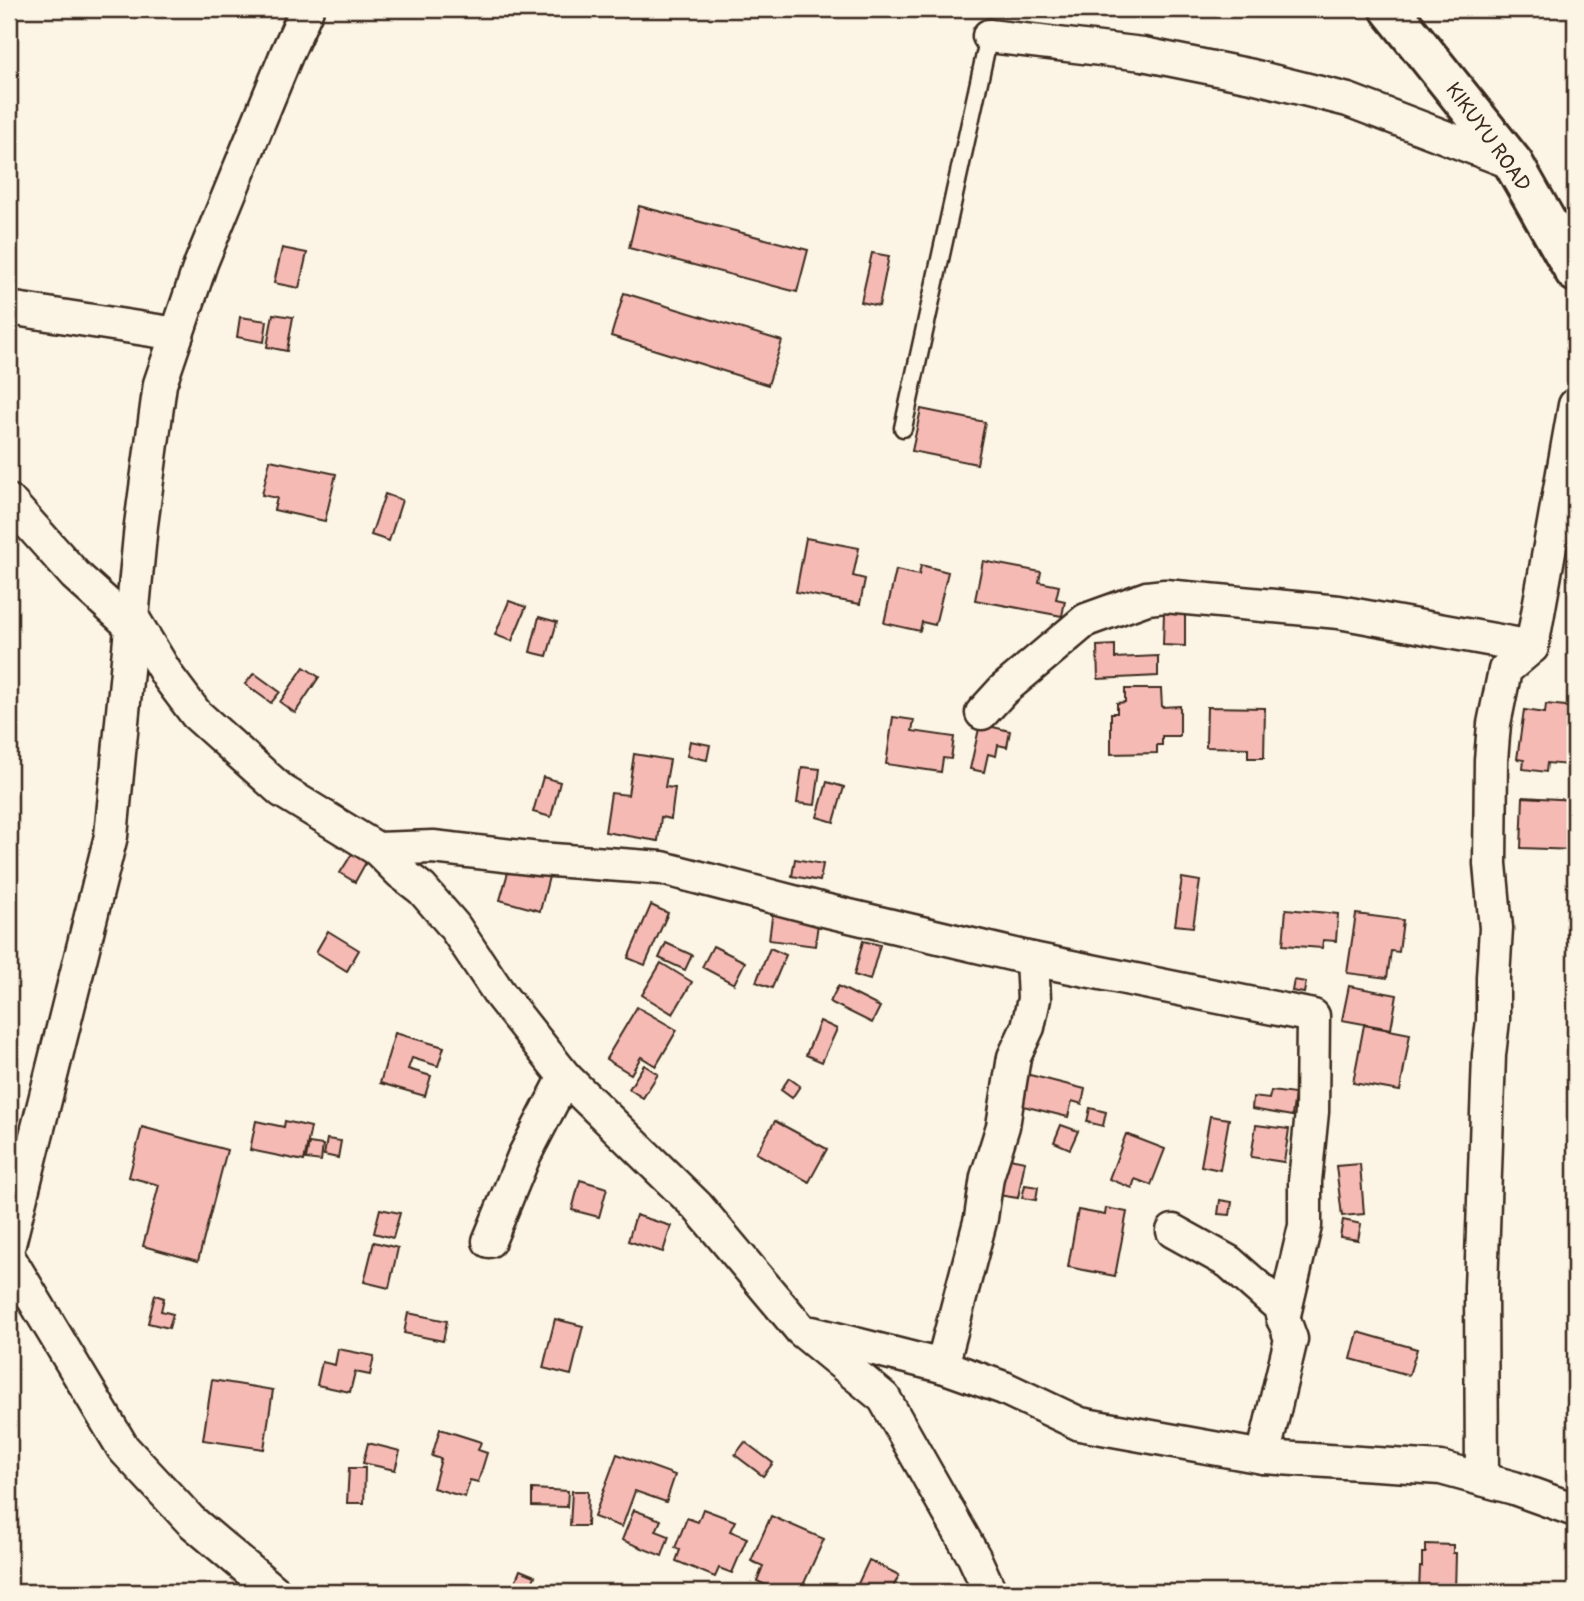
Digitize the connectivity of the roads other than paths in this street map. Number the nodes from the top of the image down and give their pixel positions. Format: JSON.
{"nodes":[{"id":1,"x":307,"y":9,"type":"edge"},
{"id":2,"x":1390,"y":9,"type":"edge"},
{"id":3,"x":989,"y":36,"type":"joint"},
{"id":4,"x":1513,"y":163,"type":"junction"},
{"id":5,"x":1575,"y":272,"type":"edge"},
{"id":6,"x":9,"y":308,"type":"edge"},
{"id":7,"x":177,"y":334,"type":"junction"},
{"id":8,"x":1575,"y":405,"type":"edge"},
{"id":9,"x":903,"y":428,"type":"dead end"},
{"id":10,"x":9,"y":501,"type":"edge"},
{"id":11,"x":131,"y":620,"type":"junction"},
{"id":12,"x":1532,"y":647,"type":"junction"},
{"id":13,"x":982,"y":712,"type":"dead end"},
{"id":14,"x":377,"y":849,"type":"junction"},
{"id":15,"x":1032,"y":959,"type":"junction"},
{"id":16,"x":565,"y":1077,"type":"junction"},
{"id":17,"x":1173,"y":1231,"type":"dead end"},
{"id":18,"x":489,"y":1241,"type":"dead end"},
{"id":19,"x":9,"y":1244,"type":"edge"},
{"id":20,"x":9,"y":1258,"type":"edge"},
{"id":21,"x":1283,"y":1320,"type":"junction"},
{"id":22,"x":801,"y":1330,"type":"junction"},
{"id":23,"x":942,"y":1366,"type":"junction"},
{"id":24,"x":1263,"y":1457,"type":"junction"},
{"id":25,"x":1482,"y":1479,"type":"junction"},
{"id":26,"x":1575,"y":1510,"type":"edge"},
{"id":27,"x":275,"y":1592,"type":"edge"},
{"id":28,"x":990,"y":1592,"type":"edge"}],
"edges":[{"from":1,"to":7,"type":"street"},
{"from":2,"to":4,"type":"main road","name":"KIKUYU ROAD"},
{"from":3,"to":4,"type":"street"},
{"from":3,"to":9,"type":"lane"},
{"from":4,"to":5,"type":"main road","name":"KIKUYU ROAD"},
{"from":6,"to":7,"type":"street"},
{"from":7,"to":11,"type":"street"},
{"from":8,"to":12,"type":"street"},
{"from":10,"to":11,"type":"street"},
{"from":11,"to":14,"type":"street"},
{"from":11,"to":19,"type":"street"},
{"from":12,"to":13,"type":"street"},
{"from":12,"to":25,"type":"street"},
{"from":14,"to":15,"type":"street"},
{"from":14,"to":16,"type":"street"},
{"from":15,"to":21,"type":"street"},
{"from":15,"to":23,"type":"street"},
{"from":16,"to":18,"type":"street"},
{"from":16,"to":22,"type":"street"},
{"from":17,"to":21,"type":"street"},
{"from":20,"to":27,"type":"street"},
{"from":21,"to":24,"type":"street"},
{"from":22,"to":23,"type":"street"},
{"from":22,"to":28,"type":"street"},
{"from":23,"to":24,"type":"street"},
{"from":24,"to":25,"type":"street"},
{"from":25,"to":26,"type":"street"}]}
